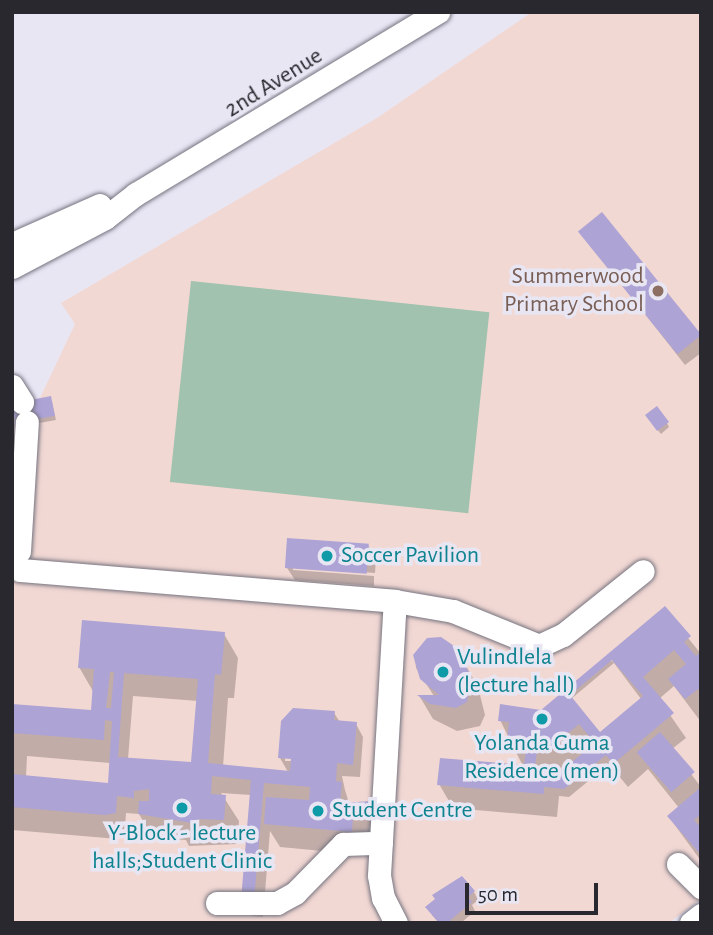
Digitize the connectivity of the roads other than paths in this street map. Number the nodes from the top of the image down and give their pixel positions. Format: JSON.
{"nodes":[{"id":1,"x":438,"y":12,"type":"edge"},
{"id":2,"x":136,"y":194,"type":"junction"},
{"id":3,"x":12,"y":244,"type":"edge"},
{"id":4,"x":12,"y":267,"type":"edge"},
{"id":5,"x":18,"y":420,"type":"edge"},
{"id":6,"x":12,"y":489,"type":"edge"},
{"id":7,"x":16,"y":560,"type":"edge"},
{"id":8,"x":643,"y":570,"type":"dead end"},
{"id":9,"x":395,"y":601,"type":"junction"},
{"id":10,"x":381,"y":843,"type":"junction"},
{"id":11,"x":678,"y":864,"type":"dead end"},
{"id":12,"x":701,"y":887,"type":"edge"},
{"id":13,"x":217,"y":903,"type":"dead end"},
{"id":14,"x":701,"y":915,"type":"edge"},
{"id":15,"x":397,"y":923,"type":"edge"},
{"id":16,"x":691,"y":923,"type":"edge"}],
"edges":[{"from":1,"to":2,"type":"street","name":"2nd Avenue"},
{"from":2,"to":3,"type":"street","name":"2nd Avenue"},
{"from":2,"to":4,"type":"street","name":"2nd Avenue"},
{"from":5,"to":6,"type":"street"},
{"from":5,"to":7,"type":"street"},
{"from":7,"to":9,"type":"street"},
{"from":8,"to":9,"type":"street"},
{"from":9,"to":10,"type":"street"},
{"from":10,"to":13,"type":"street"},
{"from":10,"to":15,"type":"street"},
{"from":11,"to":12,"type":"street"},
{"from":14,"to":16,"type":"street"}]}
